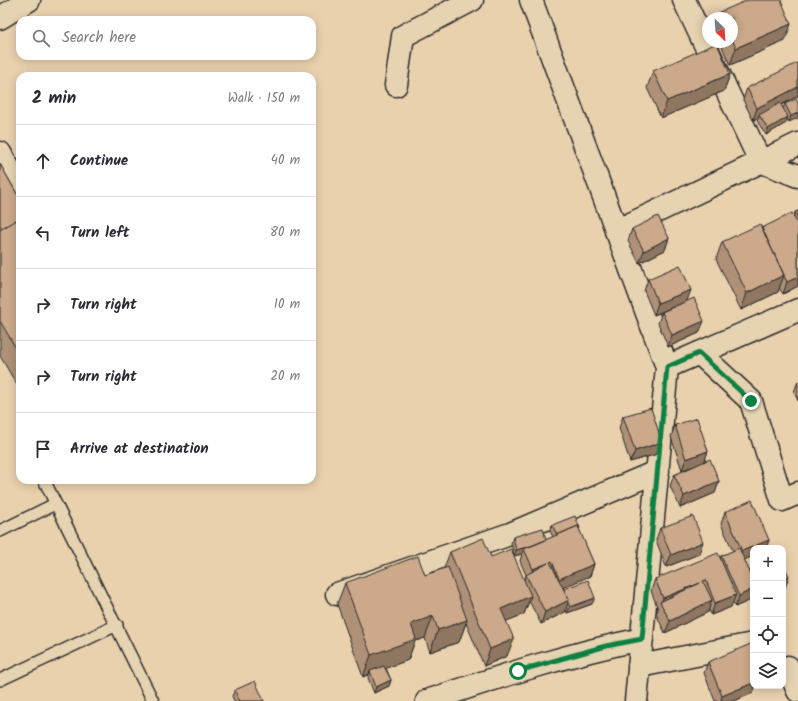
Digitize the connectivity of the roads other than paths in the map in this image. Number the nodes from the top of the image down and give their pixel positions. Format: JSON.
{"nodes":[{"id":1,"x":29,"y":0,"type":"edge"},
{"id":2,"x":472,"y":0,"type":"edge"},
{"id":3,"x":531,"y":0,"type":"edge"},
{"id":4,"x":684,"y":0,"type":"edge"},
{"id":5,"x":0,"y":18,"type":"edge"},
{"id":6,"x":396,"y":85,"type":"dead end"},
{"id":7,"x":798,"y":144,"type":"edge"},
{"id":8,"x":0,"y":153,"type":"edge"},
{"id":9,"x":760,"y":162,"type":"junction"},
{"id":10,"x":798,"y":176,"type":"edge"},
{"id":11,"x":16,"y":180,"type":"edge"},
{"id":12,"x":616,"y":231,"type":"junction"},
{"id":13,"x":798,"y":310,"type":"edge"},
{"id":14,"x":699,"y":353,"type":"junction"},
{"id":15,"x":667,"y":367,"type":"junction"},
{"id":16,"x":658,"y":472,"type":"junction"},
{"id":17,"x":46,"y":484,"type":"edge"},
{"id":18,"x":798,"y":493,"type":"edge"},
{"id":19,"x":55,"y":504,"type":"junction"},
{"id":20,"x":0,"y":531,"type":"edge"},
{"id":21,"x":337,"y":594,"type":"dead end"},
{"id":22,"x":117,"y":625,"type":"junction"},
{"id":23,"x":642,"y":639,"type":"junction"},
{"id":24,"x":750,"y":645,"type":"edge"},
{"id":25,"x":790,"y":664,"type":"edge"},
{"id":26,"x":639,"y":666,"type":"junction"},
{"id":27,"x":0,"y":680,"type":"edge"},
{"id":28,"x":798,"y":691,"type":"edge"},
{"id":29,"x":153,"y":701,"type":"edge"},
{"id":30,"x":427,"y":701,"type":"edge"},
{"id":31,"x":636,"y":701,"type":"edge"}],
"edges":[{"from":1,"to":5,"type":"street"},
{"from":2,"to":6,"type":"street"},
{"from":3,"to":12,"type":"street"},
{"from":4,"to":9,"type":"street"},
{"from":7,"to":9,"type":"street"},
{"from":8,"to":11,"type":"street"},
{"from":9,"to":10,"type":"street"},
{"from":9,"to":12,"type":"street"},
{"from":12,"to":15,"type":"street"},
{"from":13,"to":14,"type":"street"},
{"from":14,"to":15,"type":"street"},
{"from":14,"to":18,"type":"street"},
{"from":15,"to":16,"type":"street"},
{"from":16,"to":21,"type":"street"},
{"from":16,"to":23,"type":"street"},
{"from":17,"to":19,"type":"lane"},
{"from":19,"to":20,"type":"lane"},
{"from":19,"to":22,"type":"lane"},
{"from":22,"to":27,"type":"lane"},
{"from":22,"to":29,"type":"lane"},
{"from":23,"to":26,"type":"street"},
{"from":23,"to":30,"type":"street"},
{"from":24,"to":26,"type":"street"},
{"from":25,"to":28,"type":"street"},
{"from":26,"to":31,"type":"street"}]}
